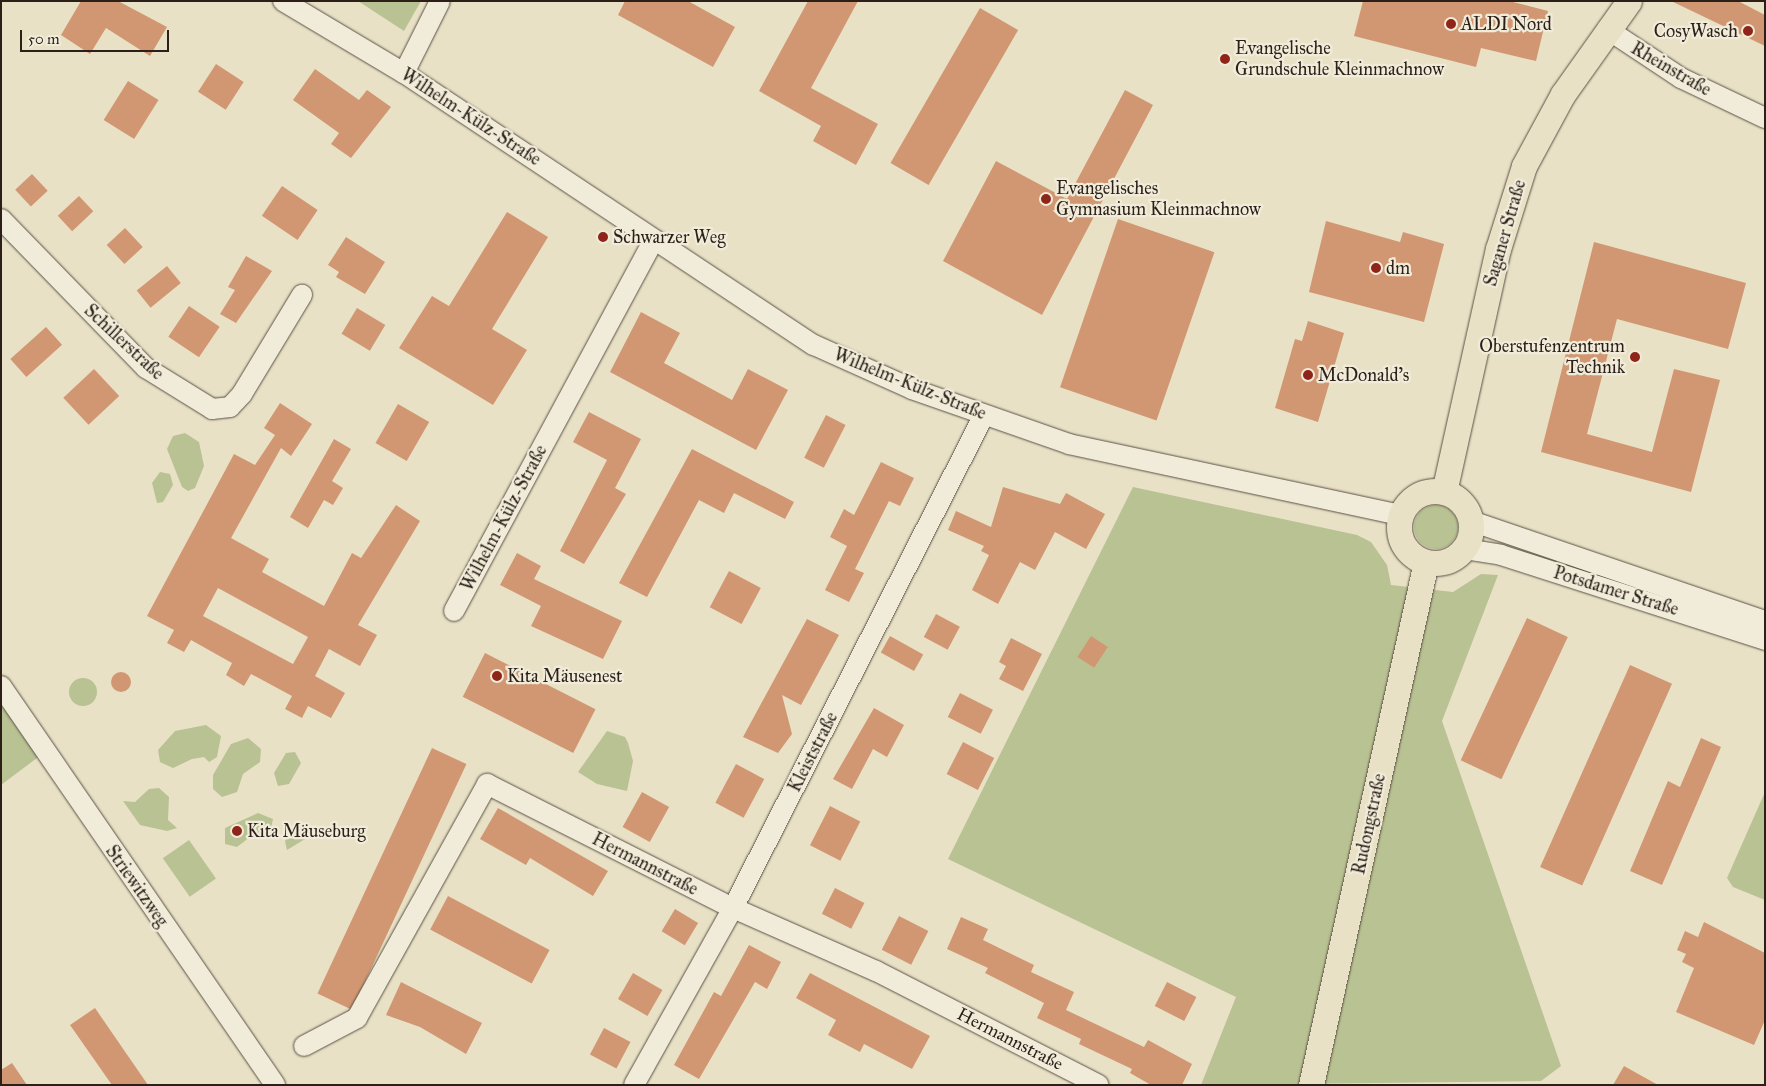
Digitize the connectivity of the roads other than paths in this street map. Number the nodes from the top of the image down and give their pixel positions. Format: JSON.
{"nodes":[{"id":1,"x":283,"y":1,"type":"edge"},
{"id":2,"x":440,"y":1,"type":"edge"},
{"id":3,"x":1629,"y":1,"type":"edge"},
{"id":4,"x":1607,"y":29,"type":"junction"},
{"id":5,"x":404,"y":73,"type":"junction"},
{"id":6,"x":1765,"y":118,"type":"edge"},
{"id":7,"x":1,"y":219,"type":"edge"},
{"id":8,"x":654,"y":240,"type":"junction"},
{"id":9,"x":302,"y":294,"type":"dead end"},
{"id":10,"x":984,"y":415,"type":"junction"},
{"id":11,"x":1444,"y":492,"type":"junction"},
{"id":12,"x":1401,"y":516,"type":"junction"},
{"id":13,"x":1471,"y":521,"type":"junction"},
{"id":14,"x":1465,"y":549,"type":"junction"},
{"id":15,"x":1426,"y":562,"type":"junction"},
{"id":16,"x":454,"y":611,"type":"dead end"},
{"id":17,"x":1765,"y":620,"type":"edge"},
{"id":18,"x":1765,"y":640,"type":"edge"},
{"id":19,"x":1,"y":686,"type":"edge"},
{"id":20,"x":733,"y":908,"type":"junction"},
{"id":21,"x":304,"y":1046,"type":"dead end"},
{"id":22,"x":275,"y":1085,"type":"edge"},
{"id":23,"x":634,"y":1085,"type":"edge"},
{"id":24,"x":1099,"y":1085,"type":"edge"},
{"id":25,"x":1311,"y":1085,"type":"edge"}],
"edges":[{"from":1,"to":5,"type":"street","name":"Wilhelm-Külz-Straße"},
{"from":2,"to":5,"type":"street"},
{"from":3,"to":4,"type":"main road","name":"Saganer Straße"},
{"from":4,"to":6,"type":"street","name":"Rheinstraße"},
{"from":4,"to":11,"type":"main road","name":"Saganer Straße"},
{"from":5,"to":8,"type":"street","name":"Wilhelm-Külz-Straße"},
{"from":7,"to":9,"type":"street","name":"Schillerstraße"},
{"from":8,"to":10,"type":"street","name":"Wilhelm-Külz-Straße"},
{"from":8,"to":16,"type":"street","name":"Wilhelm-Külz-Straße"},
{"from":10,"to":12,"type":"street","name":"Wilhelm-Külz-Straße"},
{"from":10,"to":20,"type":"street","name":"Kleiststraße"},
{"from":11,"to":12,"type":"main road"},
{"from":11,"to":13,"type":"main road"},
{"from":12,"to":15,"type":"main road"},
{"from":13,"to":14,"type":"main road"},
{"from":13,"to":17,"type":"street","name":"Potsdamer Straße"},
{"from":14,"to":15,"type":"main road"},
{"from":14,"to":18,"type":"street","name":"Potsdamer Straße"},
{"from":15,"to":25,"type":"main road","name":"Rudongstraße"},
{"from":19,"to":22,"type":"street","name":"Striewitzweg"},
{"from":20,"to":21,"type":"street","name":"Hermannstraße"},
{"from":20,"to":23,"type":"street","name":"Kleiststraße"},
{"from":20,"to":24,"type":"street","name":"Hermannstraße"}]}
